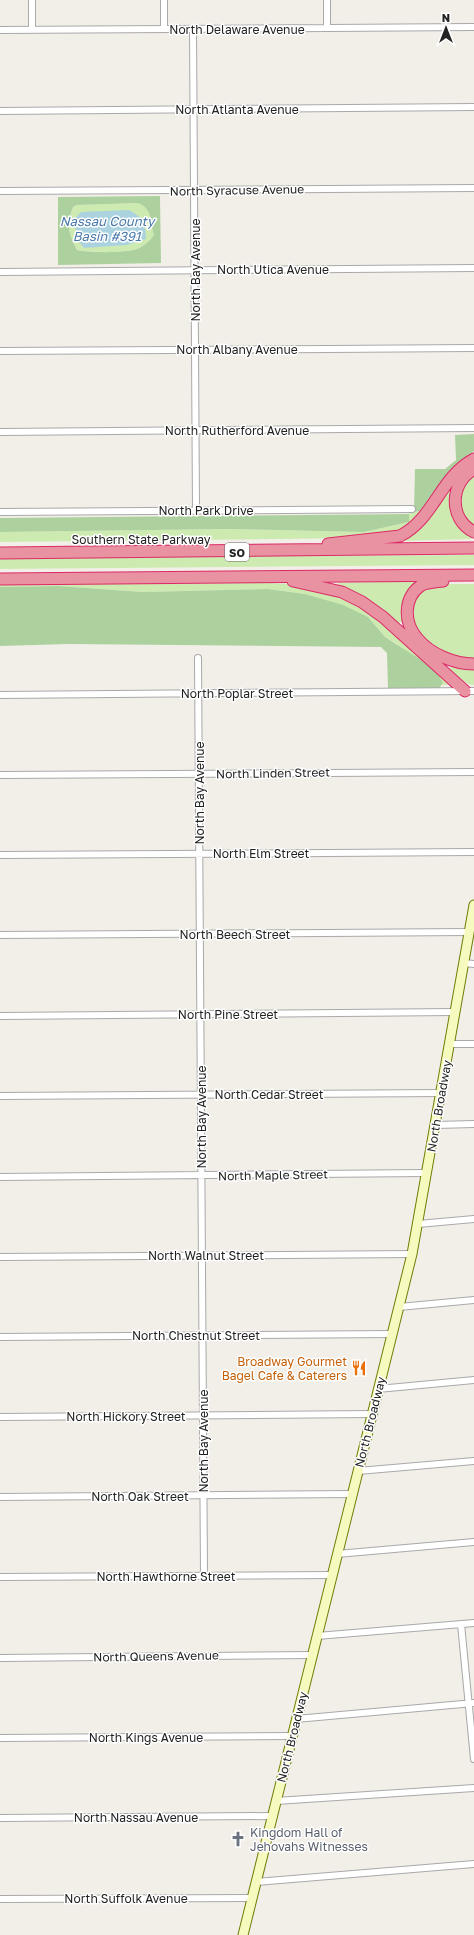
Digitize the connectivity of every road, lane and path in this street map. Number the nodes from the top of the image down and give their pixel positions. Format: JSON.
{"nodes":[{"id":1,"x":32,"y":0,"type":"edge"},
{"id":2,"x":164,"y":0,"type":"edge"},
{"id":3,"x":327,"y":0,"type":"edge"},
{"id":4,"x":474,"y":27,"type":"edge"},
{"id":5,"x":327,"y":28,"type":"junction"},
{"id":6,"x":164,"y":29,"type":"junction"},
{"id":7,"x":193,"y":29,"type":"junction"},
{"id":8,"x":0,"y":30,"type":"edge"},
{"id":9,"x":32,"y":30,"type":"junction"},
{"id":10,"x":474,"y":107,"type":"edge"},
{"id":11,"x":193,"y":109,"type":"junction"},
{"id":12,"x":0,"y":111,"type":"edge"},
{"id":13,"x":474,"y":188,"type":"edge"},
{"id":14,"x":194,"y":190,"type":"junction"},
{"id":15,"x":0,"y":191,"type":"edge"},
{"id":16,"x":474,"y":268,"type":"edge"},
{"id":17,"x":195,"y":270,"type":"junction"},
{"id":18,"x":0,"y":272,"type":"edge"},
{"id":19,"x":474,"y":348,"type":"edge"},
{"id":20,"x":195,"y":350,"type":"junction"},
{"id":21,"x":0,"y":351,"type":"edge"},
{"id":22,"x":474,"y":428,"type":"edge"},
{"id":23,"x":196,"y":430,"type":"junction"},
{"id":24,"x":0,"y":432,"type":"edge"},
{"id":25,"x":474,"y":459,"type":"edge"},
{"id":26,"x":474,"y":469,"type":"edge"},
{"id":27,"x":412,"y":509,"type":"dead end"},
{"id":28,"x":196,"y":511,"type":"junction"},
{"id":29,"x":0,"y":512,"type":"edge"},
{"id":30,"x":474,"y":532,"type":"edge"},
{"id":31,"x":474,"y":548,"type":"edge"},
{"id":32,"x":258,"y":552,"type":"junction"},
{"id":33,"x":0,"y":554,"type":"edge"},
{"id":34,"x":474,"y":575,"type":"edge"},
{"id":35,"x":265,"y":576,"type":"junction"},
{"id":36,"x":474,"y":578,"type":"edge"},
{"id":37,"x":0,"y":579,"type":"edge"},
{"id":38,"x":198,"y":658,"type":"dead end"},
{"id":39,"x":474,"y":664,"type":"edge"},
{"id":40,"x":470,"y":691,"type":"edge"},
{"id":41,"x":198,"y":693,"type":"junction"},
{"id":42,"x":0,"y":695,"type":"edge"},
{"id":43,"x":474,"y":772,"type":"edge"},
{"id":44,"x":198,"y":774,"type":"junction"},
{"id":45,"x":0,"y":775,"type":"edge"},
{"id":46,"x":474,"y":852,"type":"edge"},
{"id":47,"x":199,"y":854,"type":"junction"},
{"id":48,"x":0,"y":855,"type":"edge"},
{"id":49,"x":474,"y":905,"type":"edge"},
{"id":50,"x":469,"y":932,"type":"junction"},
{"id":51,"x":200,"y":934,"type":"junction"},
{"id":52,"x":0,"y":935,"type":"edge"},
{"id":53,"x":464,"y":964,"type":"junction"},
{"id":54,"x":474,"y":964,"type":"edge"},
{"id":55,"x":456,"y":1012,"type":"junction"},
{"id":56,"x":200,"y":1014,"type":"junction"},
{"id":57,"x":0,"y":1016,"type":"edge"},
{"id":58,"x":450,"y":1044,"type":"junction"},
{"id":59,"x":474,"y":1044,"type":"edge"},
{"id":60,"x":442,"y":1093,"type":"junction"},
{"id":61,"x":201,"y":1094,"type":"junction"},
{"id":62,"x":0,"y":1096,"type":"edge"},
{"id":63,"x":474,"y":1124,"type":"edge"},
{"id":64,"x":436,"y":1125,"type":"junction"},
{"id":65,"x":427,"y":1173,"type":"junction"},
{"id":66,"x":201,"y":1175,"type":"junction"},
{"id":67,"x":0,"y":1177,"type":"edge"},
{"id":68,"x":474,"y":1219,"type":"edge"},
{"id":69,"x":418,"y":1224,"type":"junction"},
{"id":70,"x":412,"y":1254,"type":"junction"},
{"id":71,"x":202,"y":1255,"type":"junction"},
{"id":72,"x":0,"y":1257,"type":"edge"},
{"id":73,"x":474,"y":1300,"type":"edge"},
{"id":74,"x":399,"y":1307,"type":"junction"},
{"id":75,"x":392,"y":1334,"type":"junction"},
{"id":76,"x":203,"y":1335,"type":"junction"},
{"id":77,"x":0,"y":1337,"type":"edge"},
{"id":78,"x":474,"y":1380,"type":"edge"},
{"id":79,"x":378,"y":1389,"type":"junction"},
{"id":80,"x":372,"y":1414,"type":"junction"},
{"id":81,"x":203,"y":1415,"type":"junction"},
{"id":82,"x":0,"y":1417,"type":"edge"},
{"id":83,"x":474,"y":1461,"type":"edge"},
{"id":84,"x":358,"y":1471,"type":"junction"},
{"id":85,"x":352,"y":1494,"type":"junction"},
{"id":86,"x":204,"y":1496,"type":"junction"},
{"id":87,"x":0,"y":1497,"type":"edge"},
{"id":88,"x":474,"y":1542,"type":"edge"},
{"id":89,"x":338,"y":1554,"type":"junction"},
{"id":90,"x":332,"y":1575,"type":"junction"},
{"id":91,"x":204,"y":1576,"type":"junction"},
{"id":92,"x":0,"y":1577,"type":"edge"},
{"id":93,"x":474,"y":1623,"type":"edge"},
{"id":94,"x":461,"y":1624,"type":"junction"},
{"id":95,"x":317,"y":1636,"type":"junction"},
{"id":96,"x":312,"y":1655,"type":"junction"},
{"id":97,"x":0,"y":1658,"type":"edge"},
{"id":98,"x":471,"y":1704,"type":"edge"},
{"id":99,"x":296,"y":1719,"type":"junction"},
{"id":100,"x":292,"y":1736,"type":"junction"},
{"id":101,"x":0,"y":1738,"type":"edge"},
{"id":102,"x":474,"y":1759,"type":"edge"},
{"id":103,"x":474,"y":1788,"type":"edge"},
{"id":104,"x":276,"y":1801,"type":"junction"},
{"id":105,"x":272,"y":1816,"type":"junction"},
{"id":106,"x":0,"y":1818,"type":"edge"},
{"id":107,"x":474,"y":1864,"type":"edge"},
{"id":108,"x":256,"y":1882,"type":"junction"},
{"id":109,"x":252,"y":1898,"type":"junction"},
{"id":110,"x":0,"y":1899,"type":"edge"},
{"id":111,"x":242,"y":1935,"type":"edge"}],
"edges":[{"from":1,"to":9,"type":"street"},
{"from":2,"to":6,"type":"street"},
{"from":3,"to":5,"type":"street"},
{"from":4,"to":5,"type":"street","name":"North Delaware Avenue"},
{"from":5,"to":7,"type":"street","name":"North Delaware Avenue"},
{"from":6,"to":7,"type":"street","name":"North Delaware Avenue"},
{"from":6,"to":9,"type":"street","name":"North Delaware Avenue"},
{"from":7,"to":11,"type":"street","name":"North Bay Avenue"},
{"from":8,"to":9,"type":"street","name":"North Delaware Avenue"},
{"from":10,"to":11,"type":"street","name":"North Atlanta Avenue"},
{"from":11,"to":12,"type":"street","name":"North Atlanta Avenue"},
{"from":11,"to":14,"type":"street","name":"North Bay Avenue"},
{"from":13,"to":14,"type":"street","name":"North Syracuse Avenue"},
{"from":14,"to":15,"type":"street","name":"North Syracuse Avenue"},
{"from":14,"to":17,"type":"street","name":"North Bay Avenue"},
{"from":16,"to":17,"type":"street","name":"North Utica Avenue"},
{"from":17,"to":18,"type":"street","name":"North Utica Avenue"},
{"from":17,"to":20,"type":"street","name":"North Bay Avenue"},
{"from":19,"to":20,"type":"street","name":"North Albany Avenue"},
{"from":20,"to":21,"type":"street","name":"North Albany Avenue"},
{"from":20,"to":23,"type":"street","name":"North Bay Avenue"},
{"from":22,"to":23,"type":"street","name":"North Rutherford Avenue"},
{"from":23,"to":24,"type":"street","name":"North Rutherford Avenue"},
{"from":23,"to":28,"type":"street","name":"North Bay Avenue"},
{"from":25,"to":32,"type":"highway"},
{"from":26,"to":30,"type":"highway"},
{"from":27,"to":28,"type":"street","name":"North Park Drive"},
{"from":28,"to":29,"type":"street","name":"North Park Drive"},
{"from":31,"to":32,"type":"highway","name":"Southern State Parkway","number":"SO"},
{"from":32,"to":33,"type":"highway","name":"Southern State Parkway","number":"SO"},
{"from":34,"to":35,"type":"highway","number":"SO"},
{"from":35,"to":37,"type":"highway","number":"SO"},
{"from":35,"to":40,"type":"highway"},
{"from":36,"to":39,"type":"highway"},
{"from":38,"to":41,"type":"street","name":"North Bay Avenue"},
{"from":40,"to":41,"type":"street","name":"North Poplar Street"},
{"from":41,"to":42,"type":"street","name":"North Poplar Street"},
{"from":41,"to":44,"type":"street","name":"North Bay Avenue"},
{"from":43,"to":44,"type":"street","name":"North Linden Street"},
{"from":44,"to":45,"type":"street","name":"North Linden Street"},
{"from":44,"to":47,"type":"street","name":"North Bay Avenue"},
{"from":46,"to":47,"type":"street","name":"North Elm Street"},
{"from":47,"to":48,"type":"street","name":"North Elm Street"},
{"from":47,"to":51,"type":"street","name":"North Bay Avenue"},
{"from":49,"to":50,"type":"main road","name":"North Broadway"},
{"from":50,"to":51,"type":"street","name":"North Beech Street"},
{"from":50,"to":53,"type":"main road","name":"North Broadway"},
{"from":51,"to":52,"type":"street","name":"North Beech Street"},
{"from":51,"to":56,"type":"street","name":"North Bay Avenue"},
{"from":53,"to":54,"type":"street"},
{"from":53,"to":55,"type":"main road","name":"North Broadway"},
{"from":55,"to":56,"type":"street","name":"North Pine Street"},
{"from":55,"to":58,"type":"main road","name":"North Broadway"},
{"from":56,"to":57,"type":"street","name":"North Pine Street"},
{"from":56,"to":61,"type":"street","name":"North Bay Avenue"},
{"from":58,"to":59,"type":"street"},
{"from":58,"to":60,"type":"main road","name":"North Broadway"},
{"from":60,"to":61,"type":"street","name":"North Cedar Street"},
{"from":60,"to":64,"type":"main road","name":"North Broadway"},
{"from":61,"to":62,"type":"street","name":"North Cedar Street"},
{"from":61,"to":66,"type":"street","name":"North Bay Avenue"},
{"from":63,"to":64,"type":"street"},
{"from":64,"to":65,"type":"main road","name":"North Broadway"},
{"from":65,"to":66,"type":"street","name":"North Maple Street"},
{"from":65,"to":69,"type":"main road","name":"North Broadway"},
{"from":66,"to":67,"type":"street","name":"North Maple Street"},
{"from":66,"to":71,"type":"street","name":"North Bay Avenue"},
{"from":68,"to":69,"type":"street"},
{"from":69,"to":70,"type":"main road","name":"North Broadway"},
{"from":70,"to":71,"type":"street","name":"North Walnut Street"},
{"from":70,"to":74,"type":"main road","name":"North Broadway"},
{"from":71,"to":72,"type":"street","name":"North Walnut Street"},
{"from":71,"to":76,"type":"street","name":"North Bay Avenue"},
{"from":73,"to":74,"type":"street"},
{"from":74,"to":75,"type":"main road","name":"North Broadway"},
{"from":75,"to":76,"type":"street","name":"North Chestnut Street"},
{"from":75,"to":79,"type":"main road","name":"North Broadway"},
{"from":76,"to":77,"type":"street","name":"North Chestnut Street"},
{"from":76,"to":81,"type":"street","name":"North Bay Avenue"},
{"from":78,"to":79,"type":"street"},
{"from":79,"to":80,"type":"main road","name":"North Broadway"},
{"from":80,"to":81,"type":"street","name":"North Hickory Street"},
{"from":80,"to":84,"type":"main road","name":"North Broadway"},
{"from":81,"to":82,"type":"street","name":"North Hickory Street"},
{"from":81,"to":86,"type":"street","name":"North Bay Avenue"},
{"from":83,"to":84,"type":"street"},
{"from":84,"to":85,"type":"main road","name":"North Broadway"},
{"from":85,"to":86,"type":"street","name":"North Oak Street"},
{"from":85,"to":89,"type":"main road","name":"North Broadway"},
{"from":86,"to":87,"type":"street","name":"North Oak Street"},
{"from":86,"to":91,"type":"street","name":"North Bay Avenue"},
{"from":88,"to":89,"type":"street"},
{"from":89,"to":90,"type":"main road","name":"North Broadway"},
{"from":90,"to":91,"type":"street","name":"North Hawthorne Street"},
{"from":90,"to":95,"type":"main road","name":"North Broadway"},
{"from":91,"to":92,"type":"street","name":"North Hawthorne Street"},
{"from":93,"to":94,"type":"street"},
{"from":94,"to":95,"type":"street"},
{"from":94,"to":98,"type":"street"},
{"from":95,"to":96,"type":"main road","name":"North Broadway"},
{"from":96,"to":97,"type":"street","name":"North Queens Avenue"},
{"from":96,"to":99,"type":"main road","name":"North Broadway"},
{"from":98,"to":99,"type":"street"},
{"from":98,"to":102,"type":"street"},
{"from":99,"to":100,"type":"main road","name":"North Broadway"},
{"from":100,"to":101,"type":"street","name":"North Kings Avenue"},
{"from":100,"to":104,"type":"main road","name":"North Broadway"},
{"from":103,"to":104,"type":"street"},
{"from":104,"to":105,"type":"main road","name":"North Broadway"},
{"from":105,"to":106,"type":"street","name":"North Nassau Avenue"},
{"from":105,"to":108,"type":"main road","name":"North Broadway"},
{"from":107,"to":108,"type":"street"},
{"from":108,"to":109,"type":"main road","name":"North Broadway"},
{"from":109,"to":110,"type":"street","name":"North Suffolk Avenue"},
{"from":109,"to":111,"type":"main road","name":"North Broadway"}]}
